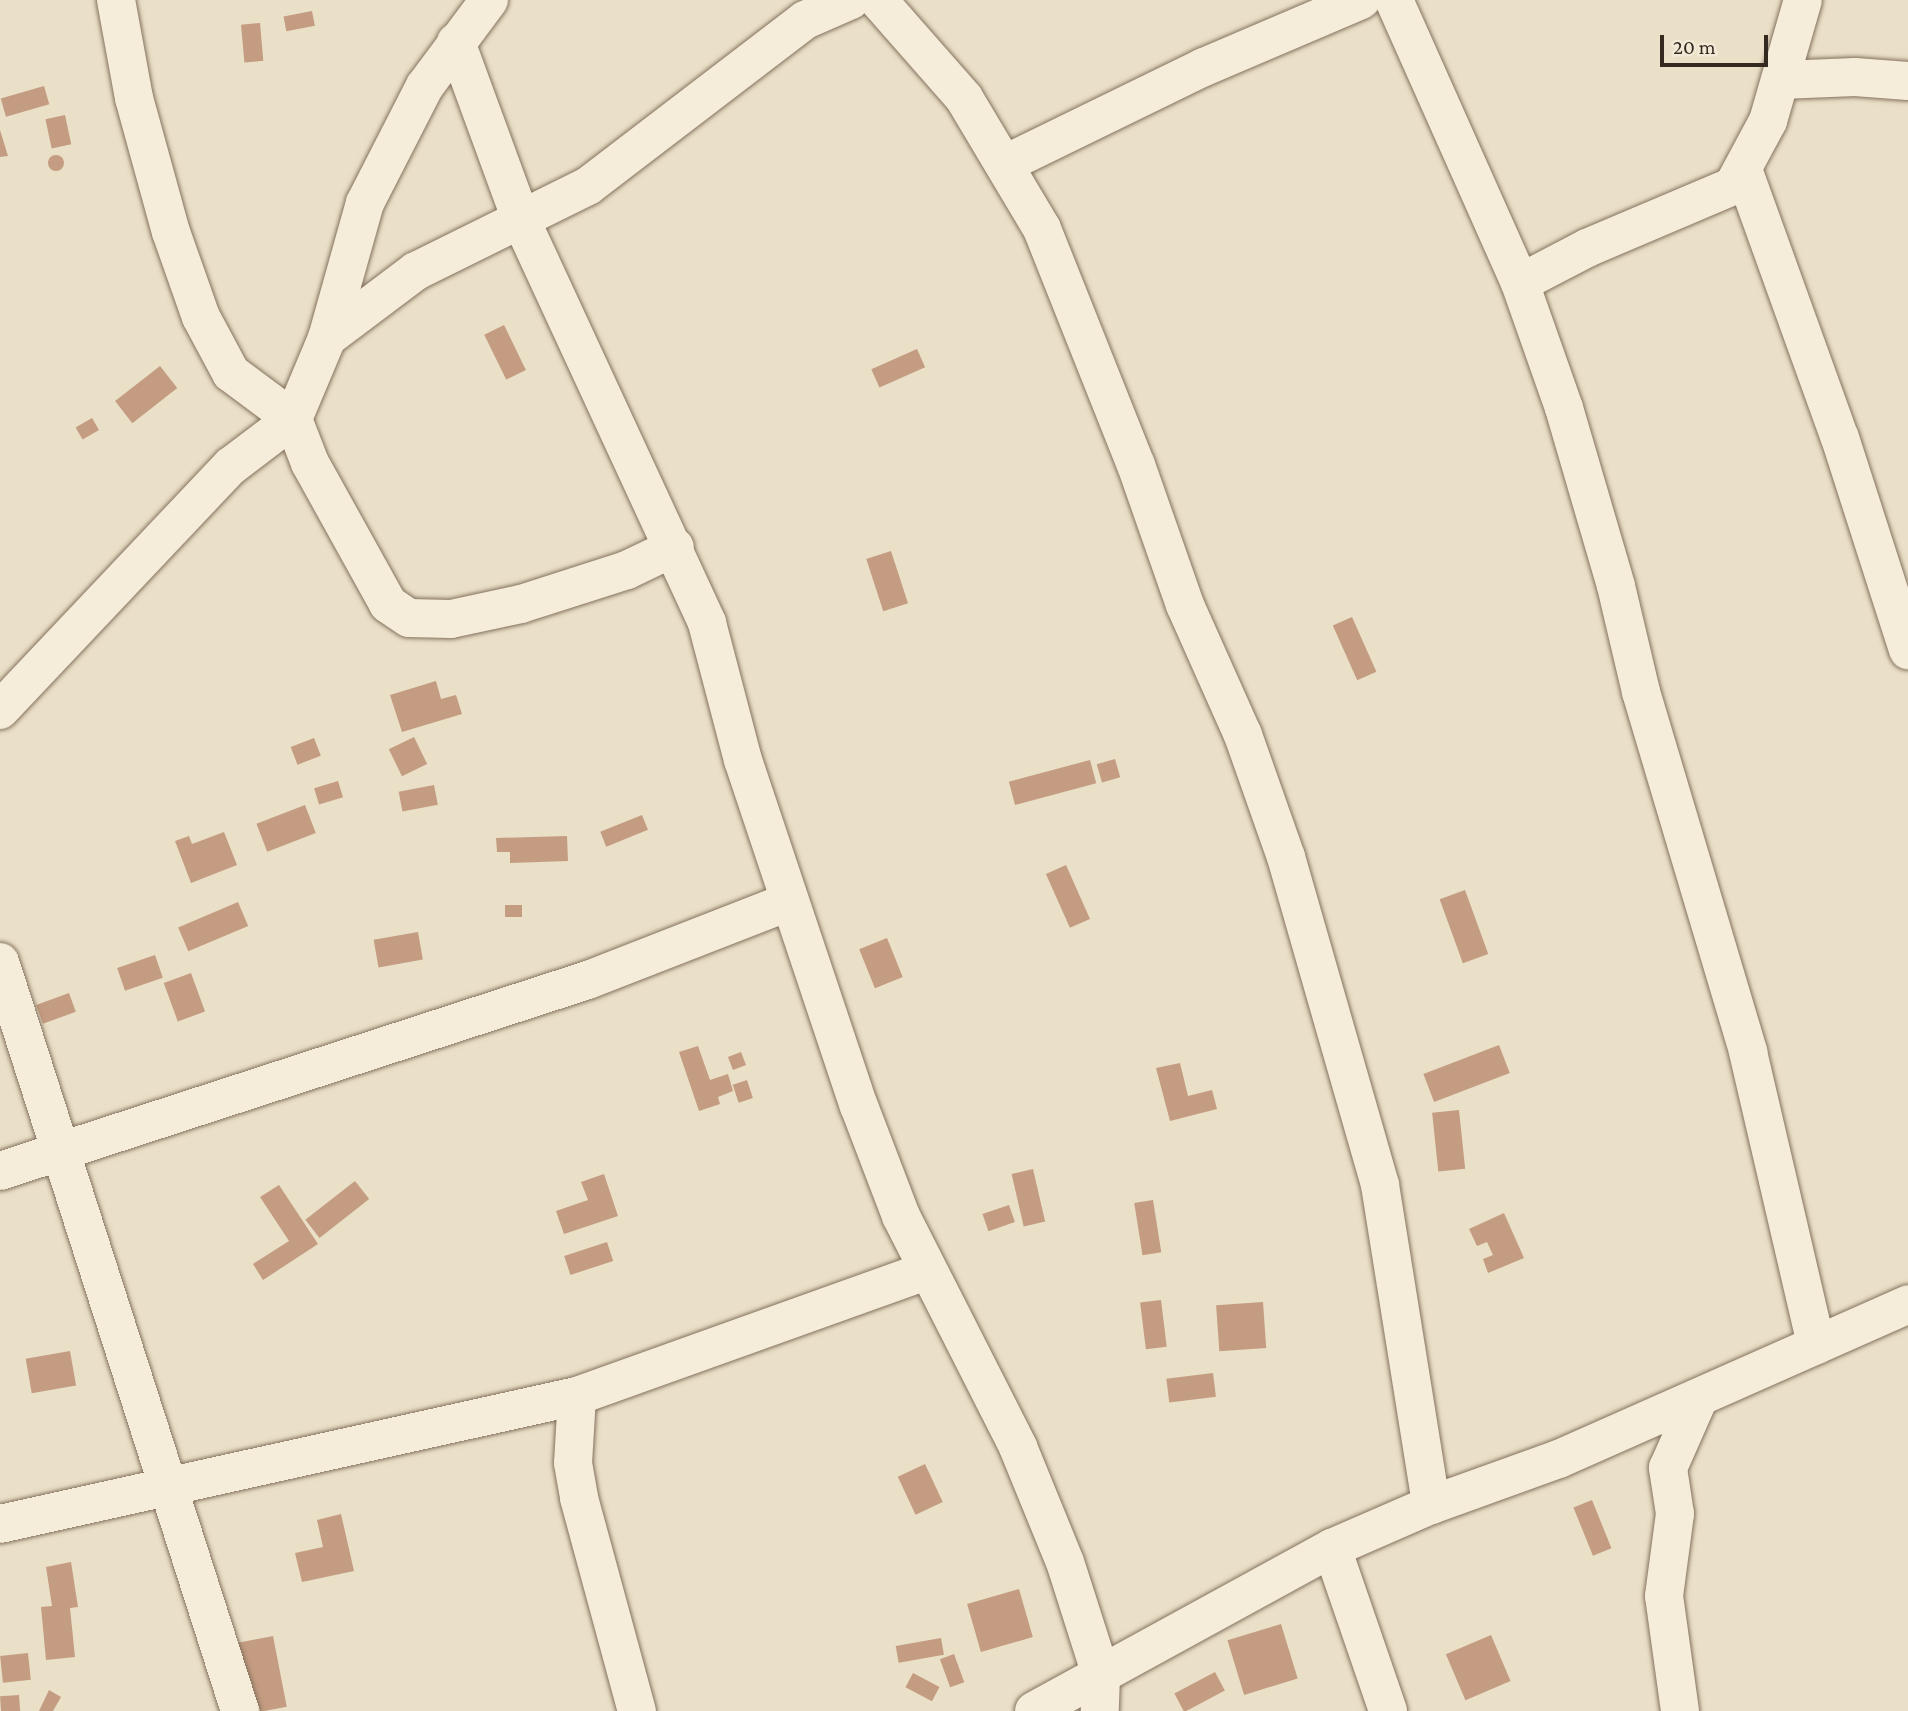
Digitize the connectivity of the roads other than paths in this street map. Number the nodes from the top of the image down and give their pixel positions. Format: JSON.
{"nodes":[{"id":1,"x":116,"y":0,"type":"edge"},
{"id":2,"x":489,"y":0,"type":"edge"},
{"id":3,"x":851,"y":0,"type":"edge"},
{"id":4,"x":878,"y":0,"type":"edge"},
{"id":5,"x":1361,"y":0,"type":"edge"},
{"id":6,"x":1394,"y":0,"type":"edge"},
{"id":7,"x":1803,"y":0,"type":"edge"},
{"id":8,"x":456,"y":42,"type":"junction"},
{"id":9,"x":1781,"y":80,"type":"junction"},
{"id":10,"x":1908,"y":81,"type":"edge"},
{"id":11,"x":1007,"y":163,"type":"junction"},
{"id":12,"x":1744,"y":172,"type":"junction"},
{"id":13,"x":521,"y":220,"type":"junction"},
{"id":14,"x":1520,"y":283,"type":"junction"},
{"id":15,"x":327,"y":338,"type":"junction"},
{"id":16,"x":292,"y":419,"type":"junction"},
{"id":17,"x":675,"y":547,"type":"junction"},
{"id":18,"x":1908,"y":650,"type":"edge"},
{"id":19,"x":0,"y":710,"type":"edge"},
{"id":20,"x":788,"y":902,"type":"junction"},
{"id":21,"x":0,"y":962,"type":"edge"},
{"id":22,"x":58,"y":1153,"type":"junction"},
{"id":23,"x":0,"y":1171,"type":"edge"},
{"id":24,"x":927,"y":1271,"type":"junction"},
{"id":25,"x":1908,"y":1304,"type":"edge"},
{"id":26,"x":1816,"y":1345,"type":"junction"},
{"id":27,"x":577,"y":1396,"type":"junction"},
{"id":28,"x":1699,"y":1400,"type":"junction"},
{"id":29,"x":169,"y":1485,"type":"junction"},
{"id":30,"x":1431,"y":1505,"type":"junction"},
{"id":31,"x":0,"y":1524,"type":"edge"},
{"id":32,"x":1332,"y":1548,"type":"junction"},
{"id":33,"x":1101,"y":1693,"type":"edge"},
{"id":34,"x":240,"y":1711,"type":"edge"},
{"id":35,"x":637,"y":1711,"type":"edge"},
{"id":36,"x":1034,"y":1711,"type":"edge"},
{"id":37,"x":1388,"y":1711,"type":"edge"},
{"id":38,"x":1680,"y":1711,"type":"edge"}],
"edges":[{"from":1,"to":16,"type":"street"},
{"from":2,"to":8,"type":"street"},
{"from":3,"to":13,"type":"street"},
{"from":4,"to":11,"type":"street"},
{"from":5,"to":11,"type":"street"},
{"from":6,"to":14,"type":"street"},
{"from":7,"to":9,"type":"street"},
{"from":8,"to":13,"type":"street"},
{"from":8,"to":15,"type":"street"},
{"from":9,"to":10,"type":"street"},
{"from":9,"to":12,"type":"street"},
{"from":11,"to":30,"type":"street"},
{"from":12,"to":14,"type":"street"},
{"from":12,"to":18,"type":"street"},
{"from":13,"to":15,"type":"street"},
{"from":13,"to":17,"type":"street"},
{"from":14,"to":26,"type":"street"},
{"from":15,"to":16,"type":"street"},
{"from":16,"to":17,"type":"street"},
{"from":16,"to":19,"type":"street"},
{"from":17,"to":20,"type":"street"},
{"from":20,"to":22,"type":"street"},
{"from":20,"to":24,"type":"street"},
{"from":21,"to":22,"type":"street"},
{"from":22,"to":23,"type":"street"},
{"from":22,"to":29,"type":"street"},
{"from":24,"to":27,"type":"street"},
{"from":24,"to":33,"type":"street"},
{"from":25,"to":26,"type":"street"},
{"from":26,"to":28,"type":"street"},
{"from":27,"to":29,"type":"street"},
{"from":27,"to":35,"type":"street"},
{"from":28,"to":30,"type":"street"},
{"from":28,"to":38,"type":"street"},
{"from":29,"to":31,"type":"street"},
{"from":29,"to":34,"type":"street"},
{"from":30,"to":32,"type":"street"},
{"from":32,"to":33,"type":"street"},
{"from":32,"to":37,"type":"street"},
{"from":33,"to":36,"type":"street"}]}
